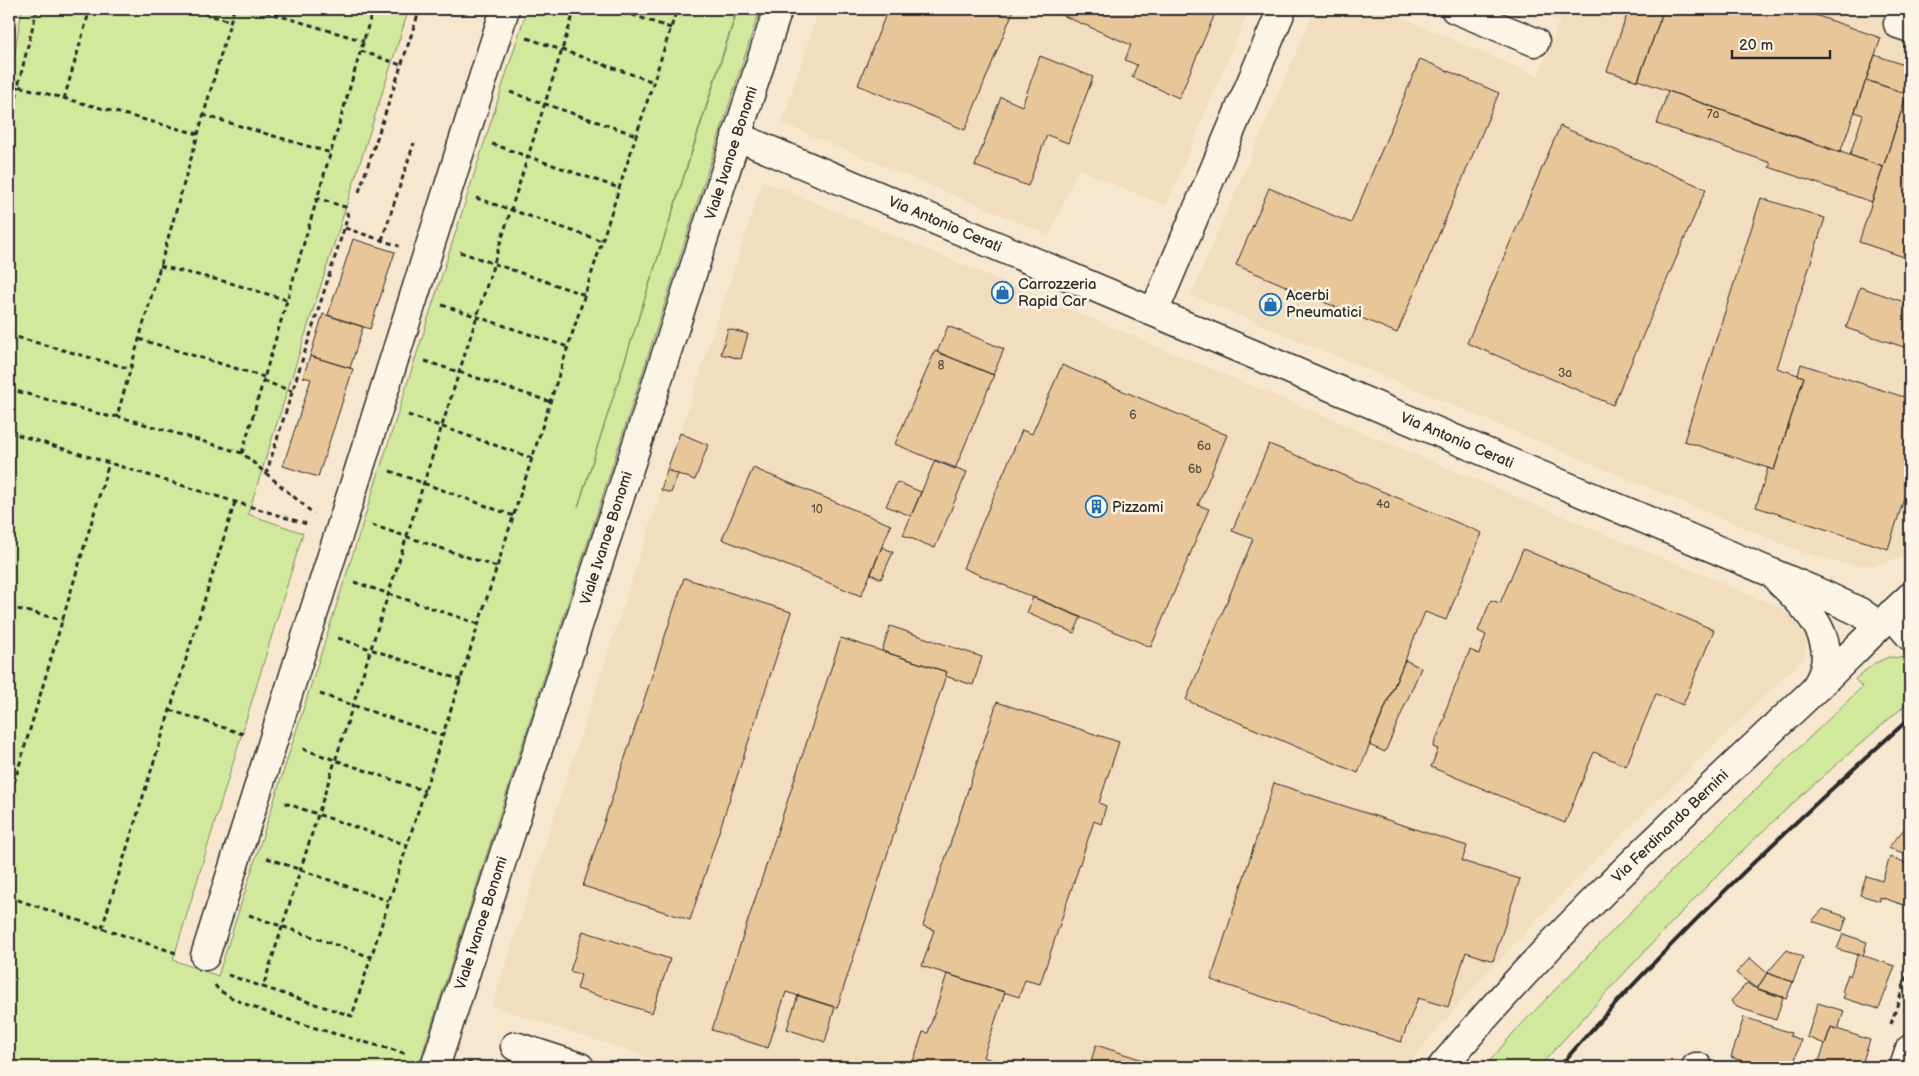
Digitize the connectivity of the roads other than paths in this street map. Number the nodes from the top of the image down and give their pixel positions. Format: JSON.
{"nodes":[{"id":1,"x":778,"y":9,"type":"edge"},
{"id":2,"x":1282,"y":9,"type":"edge"},
{"id":3,"x":1455,"y":9,"type":"edge"},
{"id":4,"x":502,"y":18,"type":"edge"},
{"id":5,"x":1535,"y":42,"type":"dead end"},
{"id":6,"x":736,"y":136,"type":"junction"},
{"id":7,"x":1154,"y":312,"type":"junction"},
{"id":8,"x":1760,"y":568,"type":"junction"},
{"id":9,"x":1893,"y":612,"type":"edge"},
{"id":10,"x":1910,"y":636,"type":"edge"},
{"id":11,"x":1809,"y":695,"type":"junction"},
{"id":12,"x":199,"y":960,"type":"road end"},
{"id":13,"x":1910,"y":1049,"type":"edge"},
{"id":14,"x":508,"y":1056,"type":"edge"},
{"id":15,"x":436,"y":1064,"type":"edge"},
{"id":16,"x":580,"y":1067,"type":"edge"},
{"id":17,"x":1442,"y":1067,"type":"edge"},
{"id":18,"x":1904,"y":1067,"type":"edge"}],
"edges":[{"from":1,"to":6,"type":"street","name":"Viale Ivanoe Bonomi"},
{"from":2,"to":7,"type":"street"},
{"from":3,"to":5,"type":"street"},
{"from":4,"to":12,"type":"street"},
{"from":6,"to":7,"type":"street","name":"Via Antonio Cerati"},
{"from":6,"to":15,"type":"street","name":"Viale Ivanoe Bonomi"},
{"from":7,"to":8,"type":"street","name":"Via Antonio Cerati"},
{"from":8,"to":9,"type":"street","name":"Via Antonio Cerati"},
{"from":8,"to":11,"type":"street","name":"Via Antonio Cerati"},
{"from":9,"to":10,"type":"street","name":"Via Antonio Cerati"},
{"from":9,"to":11,"type":"street","name":"Via Ferdinando Bernini"},
{"from":11,"to":17,"type":"street","name":"Via Ferdinando Bernini"},
{"from":13,"to":18,"type":"street"},
{"from":14,"to":16,"type":"street"}]}
